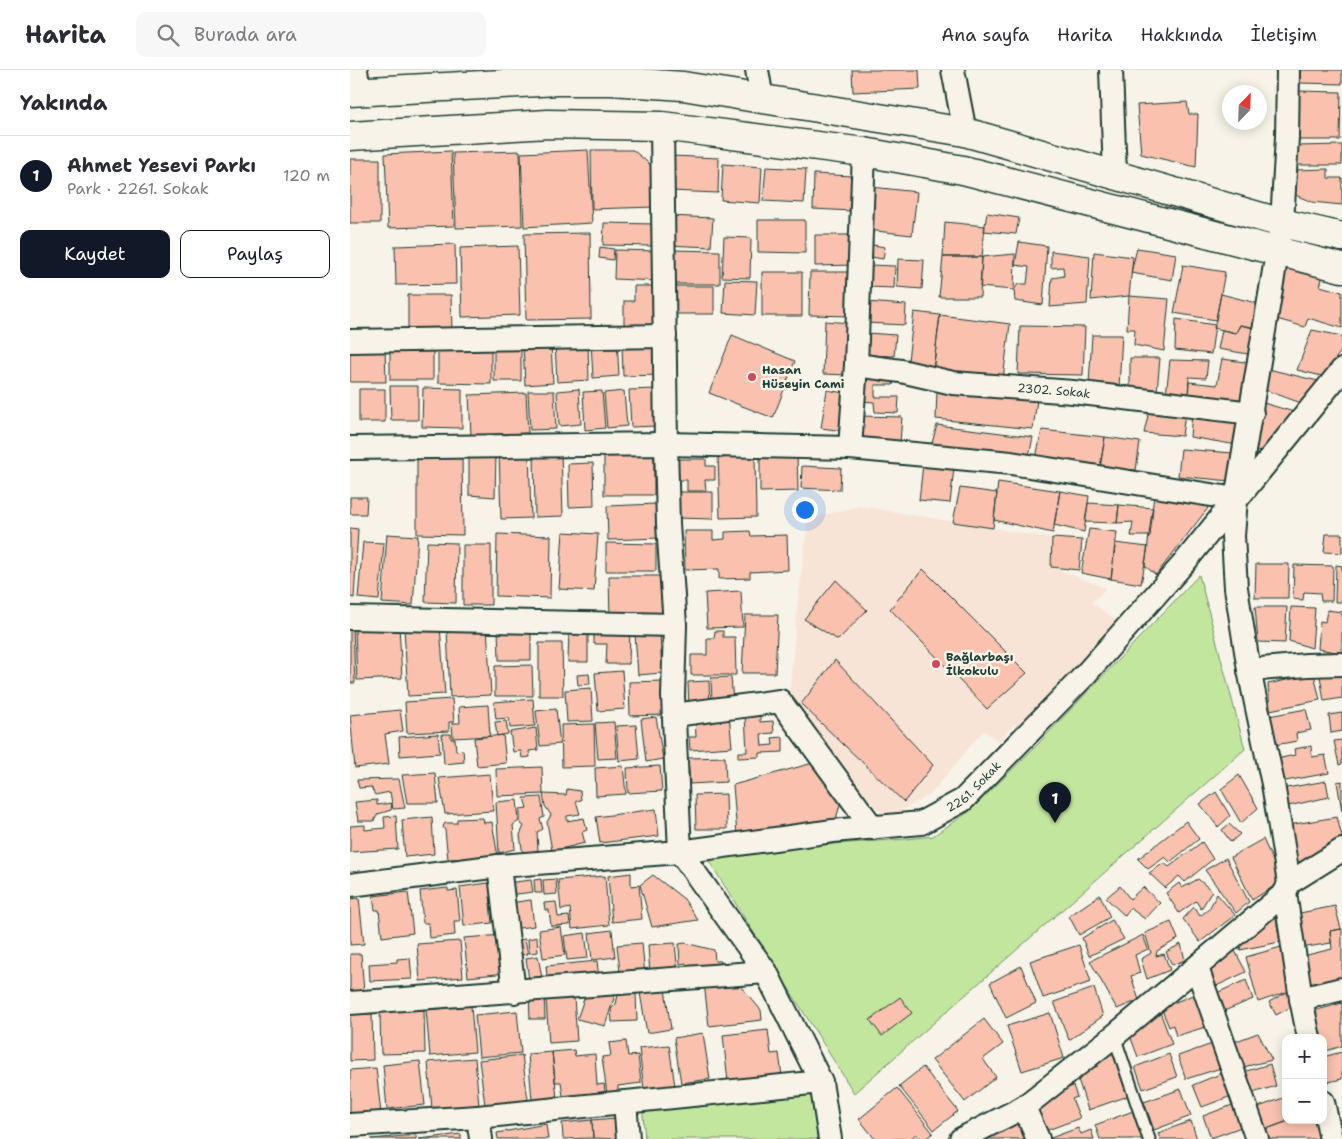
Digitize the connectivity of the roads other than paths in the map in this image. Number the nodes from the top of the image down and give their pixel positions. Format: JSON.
{"nodes":[{"id":1,"x":757,"y":70,"type":"edge"},
{"id":2,"x":954,"y":70,"type":"edge"},
{"id":3,"x":1111,"y":70,"type":"edge"},
{"id":4,"x":1288,"y":70,"type":"edge"},
{"id":5,"x":557,"y":75,"type":"edge"},
{"id":6,"x":355,"y":84,"type":"edge"},
{"id":7,"x":762,"y":99,"type":"junction"},
{"id":8,"x":662,"y":126,"type":"junction"},
{"id":9,"x":965,"y":132,"type":"junction"},
{"id":10,"x":350,"y":136,"type":"edge"},
{"id":11,"x":864,"y":152,"type":"junction"},
{"id":12,"x":1115,"y":175,"type":"junction"},
{"id":13,"x":1282,"y":223,"type":"junction"},
{"id":14,"x":1342,"y":238,"type":"edge"},
{"id":15,"x":1278,"y":252,"type":"junction"},
{"id":16,"x":1342,"y":268,"type":"edge"},
{"id":17,"x":665,"y":336,"type":"junction"},
{"id":18,"x":350,"y":341,"type":"edge"},
{"id":19,"x":856,"y":365,"type":"junction"},
{"id":20,"x":1342,"y":370,"type":"edge"},
{"id":21,"x":1252,"y":413,"type":"junction"},
{"id":22,"x":666,"y":444,"type":"junction"},
{"id":23,"x":350,"y":448,"type":"edge"},
{"id":24,"x":850,"y":448,"type":"junction"},
{"id":25,"x":1236,"y":500,"type":"junction"},
{"id":26,"x":350,"y":618,"type":"edge"},
{"id":27,"x":675,"y":625,"type":"junction"},
{"id":28,"x":1342,"y":664,"type":"edge"},
{"id":29,"x":1249,"y":670,"type":"junction"},
{"id":30,"x":674,"y":715,"type":"junction"},
{"id":31,"x":872,"y":828,"type":"junction"},
{"id":32,"x":1342,"y":850,"type":"edge"},
{"id":33,"x":680,"y":852,"type":"junction"},
{"id":34,"x":498,"y":866,"type":"junction"},
{"id":35,"x":350,"y":885,"type":"edge"},
{"id":36,"x":1287,"y":888,"type":"junction"},
{"id":37,"x":1197,"y":968,"type":"junction"},
{"id":38,"x":766,"y":972,"type":"junction"},
{"id":39,"x":1342,"y":989,"type":"edge"},
{"id":40,"x":514,"y":992,"type":"junction"},
{"id":41,"x":1301,"y":999,"type":"junction"},
{"id":42,"x":350,"y":1003,"type":"edge"},
{"id":43,"x":1308,"y":1034,"type":"edge"},
{"id":44,"x":1114,"y":1036,"type":"junction"},
{"id":45,"x":821,"y":1082,"type":"junction"},
{"id":46,"x":625,"y":1102,"type":"junction"},
{"id":47,"x":1024,"y":1107,"type":"junction"},
{"id":48,"x":478,"y":1117,"type":"junction"},
{"id":49,"x":1327,"y":1120,"type":"edge"},
{"id":50,"x":359,"y":1130,"type":"edge"},
{"id":51,"x":481,"y":1139,"type":"edge"},
{"id":52,"x":628,"y":1139,"type":"edge"},
{"id":53,"x":830,"y":1139,"type":"edge"},
{"id":54,"x":961,"y":1139,"type":"edge"},
{"id":55,"x":1038,"y":1139,"type":"edge"},
{"id":56,"x":1149,"y":1139,"type":"edge"},
{"id":57,"x":1257,"y":1139,"type":"edge"},
{"id":58,"x":1331,"y":1139,"type":"edge"}],
"edges":[{"from":1,"to":7,"type":"street"},
{"from":2,"to":9,"type":"street"},
{"from":3,"to":12,"type":"street"},
{"from":4,"to":13,"type":"street"},
{"from":5,"to":6,"type":"main road"},
{"from":5,"to":7,"type":"main road"},
{"from":7,"to":9,"type":"main road"},
{"from":8,"to":10,"type":"main road"},
{"from":8,"to":11,"type":"main road"},
{"from":8,"to":17,"type":"street"},
{"from":9,"to":12,"type":"main road"},
{"from":11,"to":15,"type":"main road"},
{"from":11,"to":19,"type":"street"},
{"from":12,"to":13,"type":"main road"},
{"from":13,"to":14,"type":"main road"},
{"from":13,"to":15,"type":"street"},
{"from":15,"to":16,"type":"main road"},
{"from":15,"to":21,"type":"street"},
{"from":17,"to":18,"type":"street"},
{"from":17,"to":22,"type":"street"},
{"from":19,"to":21,"type":"street","name":"2302. Sokak"},
{"from":19,"to":24,"type":"street"},
{"from":20,"to":25,"type":"street","name":"2261. Sokak"},
{"from":21,"to":25,"type":"street"},
{"from":22,"to":23,"type":"street"},
{"from":22,"to":24,"type":"street"},
{"from":22,"to":27,"type":"street"},
{"from":24,"to":25,"type":"street"},
{"from":25,"to":29,"type":"street"},
{"from":25,"to":31,"type":"street","name":"2261. Sokak"},
{"from":26,"to":27,"type":"street"},
{"from":27,"to":30,"type":"street"},
{"from":28,"to":29,"type":"street"},
{"from":29,"to":36,"type":"street"},
{"from":30,"to":31,"type":"street"},
{"from":30,"to":33,"type":"street"},
{"from":31,"to":33,"type":"street","name":"2261. Sokak"},
{"from":32,"to":36,"type":"street"},
{"from":33,"to":34,"type":"street","name":"2261. Sokak"},
{"from":33,"to":38,"type":"street"},
{"from":34,"to":35,"type":"street","name":"2261. Sokak"},
{"from":34,"to":40,"type":"street"},
{"from":36,"to":37,"type":"street"},
{"from":36,"to":41,"type":"street"},
{"from":37,"to":44,"type":"street"},
{"from":37,"to":57,"type":"street"},
{"from":38,"to":40,"type":"street"},
{"from":38,"to":45,"type":"street"},
{"from":39,"to":41,"type":"street"},
{"from":40,"to":42,"type":"street"},
{"from":41,"to":43,"type":"street"},
{"from":44,"to":47,"type":"street"},
{"from":44,"to":56,"type":"lane"},
{"from":45,"to":46,"type":"street"},
{"from":45,"to":53,"type":"street"},
{"from":46,"to":48,"type":"street"},
{"from":46,"to":52,"type":"street"},
{"from":47,"to":54,"type":"street"},
{"from":47,"to":55,"type":"street"},
{"from":48,"to":50,"type":"street"},
{"from":48,"to":51,"type":"street"},
{"from":49,"to":58,"type":"street"}]}
